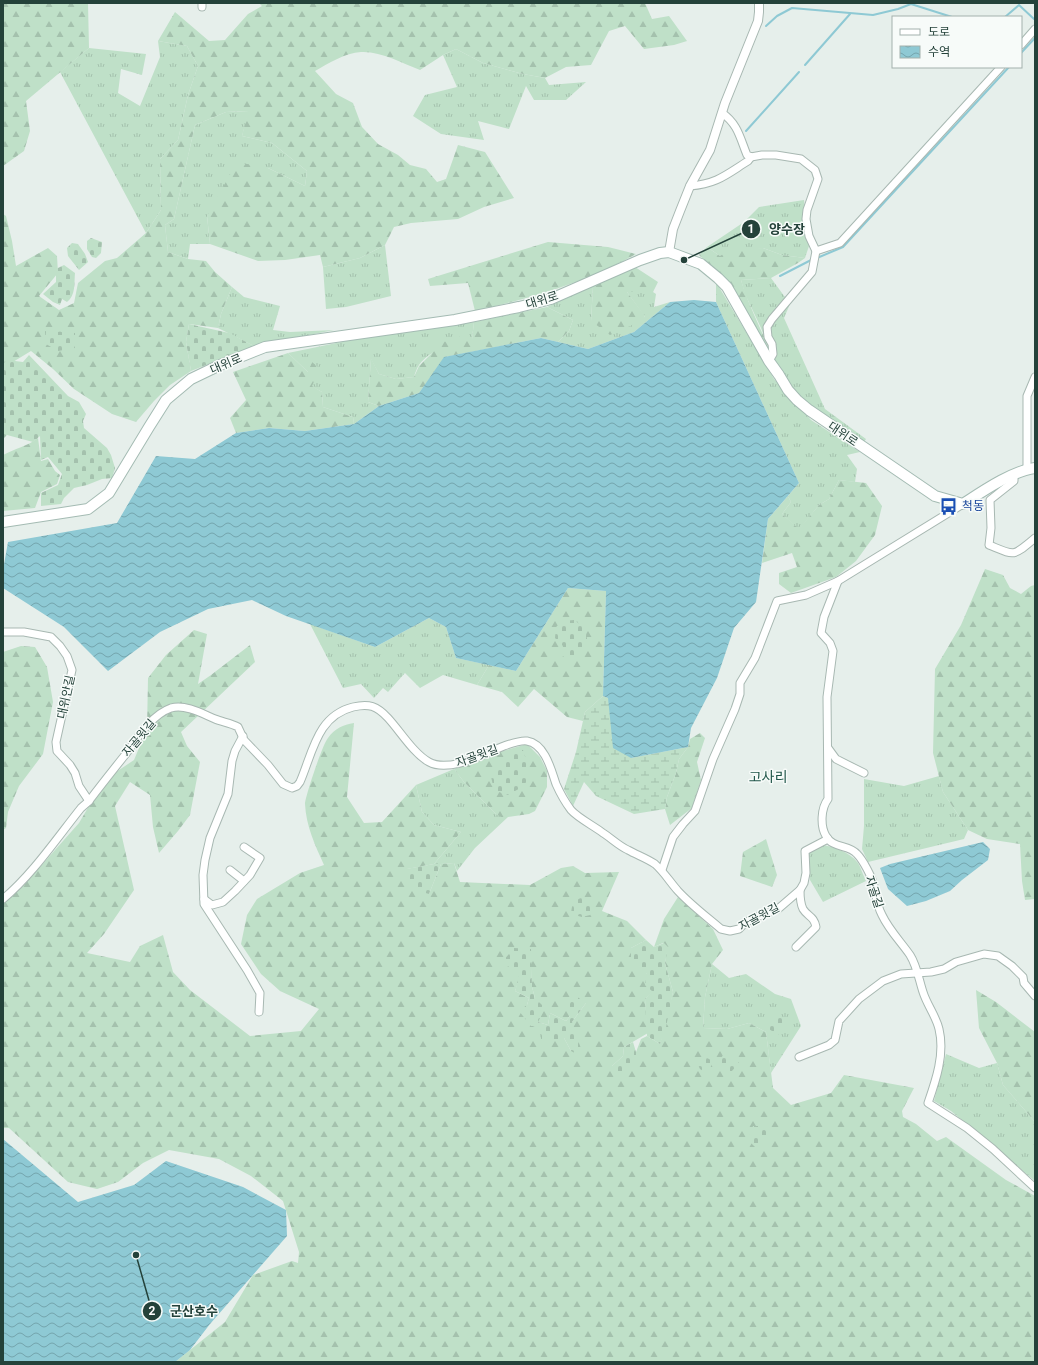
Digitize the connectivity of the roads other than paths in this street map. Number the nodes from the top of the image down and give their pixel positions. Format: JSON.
{"nodes":[{"id":1,"x":759,"y":3,"type":"edge"},
{"id":2,"x":1035,"y":29,"type":"edge"},
{"id":3,"x":1022,"y":44,"type":"edge"},
{"id":4,"x":1000,"y":68,"type":"edge"},
{"id":5,"x":722,"y":113,"type":"junction"},
{"id":6,"x":751,"y":157,"type":"junction"},
{"id":7,"x":690,"y":186,"type":"junction"},
{"id":8,"x":669,"y":252,"type":"junction"},
{"id":9,"x":815,"y":256,"type":"junction"},
{"id":10,"x":769,"y":361,"type":"junction"},
{"id":11,"x":1035,"y":377,"type":"edge"},
{"id":12,"x":1031,"y":469,"type":"edge"},
{"id":13,"x":1014,"y":476,"type":"junction"},
{"id":14,"x":963,"y":504,"type":"junction"},
{"id":15,"x":3,"y":522,"type":"edge"},
{"id":16,"x":1035,"y":538,"type":"edge"},
{"id":17,"x":838,"y":581,"type":"junction"},
{"id":18,"x":3,"y":632,"type":"edge"},
{"id":19,"x":243,"y":736,"type":"junction"},
{"id":20,"x":828,"y":748,"type":"junction"},
{"id":21,"x":864,"y":773,"type":"dead end"},
{"id":22,"x":89,"y":801,"type":"junction"},
{"id":23,"x":828,"y":839,"type":"junction"},
{"id":24,"x":244,"y":847,"type":"dead end"},
{"id":25,"x":230,"y":870,"type":"dead end"},
{"id":26,"x":662,"y":870,"type":"junction"},
{"id":27,"x":244,"y":881,"type":"junction"},
{"id":28,"x":800,"y":890,"type":"junction"},
{"id":29,"x":3,"y":899,"type":"edge"},
{"id":30,"x":204,"y":899,"type":"junction"},
{"id":31,"x":796,"y":946,"type":"dead end"},
{"id":32,"x":917,"y":973,"type":"junction"},
{"id":33,"x":1035,"y":996,"type":"edge"},
{"id":34,"x":259,"y":1012,"type":"dead end"},
{"id":35,"x":798,"y":1057,"type":"dead end"},
{"id":36,"x":1035,"y":1188,"type":"edge"}],
"edges":[{"from":1,"to":5,"type":"street"},
{"from":2,"to":3,"type":"street"},
{"from":4,"to":9,"type":"street"},
{"from":5,"to":6,"type":"street"},
{"from":5,"to":7,"type":"street"},
{"from":6,"to":7,"type":"street"},
{"from":6,"to":9,"type":"street"},
{"from":7,"to":8,"type":"street"},
{"from":8,"to":10,"type":"main road","name":"대위로"},
{"from":8,"to":15,"type":"main road","name":"대위로"},
{"from":9,"to":10,"type":"street"},
{"from":10,"to":14,"type":"main road","name":"대위로"},
{"from":11,"to":12,"type":"street"},
{"from":12,"to":13,"type":"main road"},
{"from":13,"to":14,"type":"main road"},
{"from":13,"to":16,"type":"street"},
{"from":14,"to":17,"type":"street"},
{"from":17,"to":20,"type":"street"},
{"from":17,"to":26,"type":"street"},
{"from":18,"to":22,"type":"street","name":"대위안길"},
{"from":19,"to":22,"type":"street","name":"자골윗길"},
{"from":19,"to":26,"type":"street","name":"자골윗길"},
{"from":19,"to":30,"type":"street"},
{"from":20,"to":21,"type":"street"},
{"from":20,"to":23,"type":"street"},
{"from":22,"to":29,"type":"street","name":"자골윗길"},
{"from":23,"to":28,"type":"street"},
{"from":23,"to":32,"type":"street","name":"자골길"},
{"from":24,"to":27,"type":"street"},
{"from":25,"to":27,"type":"street"},
{"from":26,"to":28,"type":"street","name":"자골윗길"},
{"from":27,"to":30,"type":"street"},
{"from":28,"to":31,"type":"street"},
{"from":30,"to":34,"type":"street"},
{"from":32,"to":33,"type":"street"},
{"from":32,"to":35,"type":"street"},
{"from":32,"to":36,"type":"street","name":"자골길"}]}
